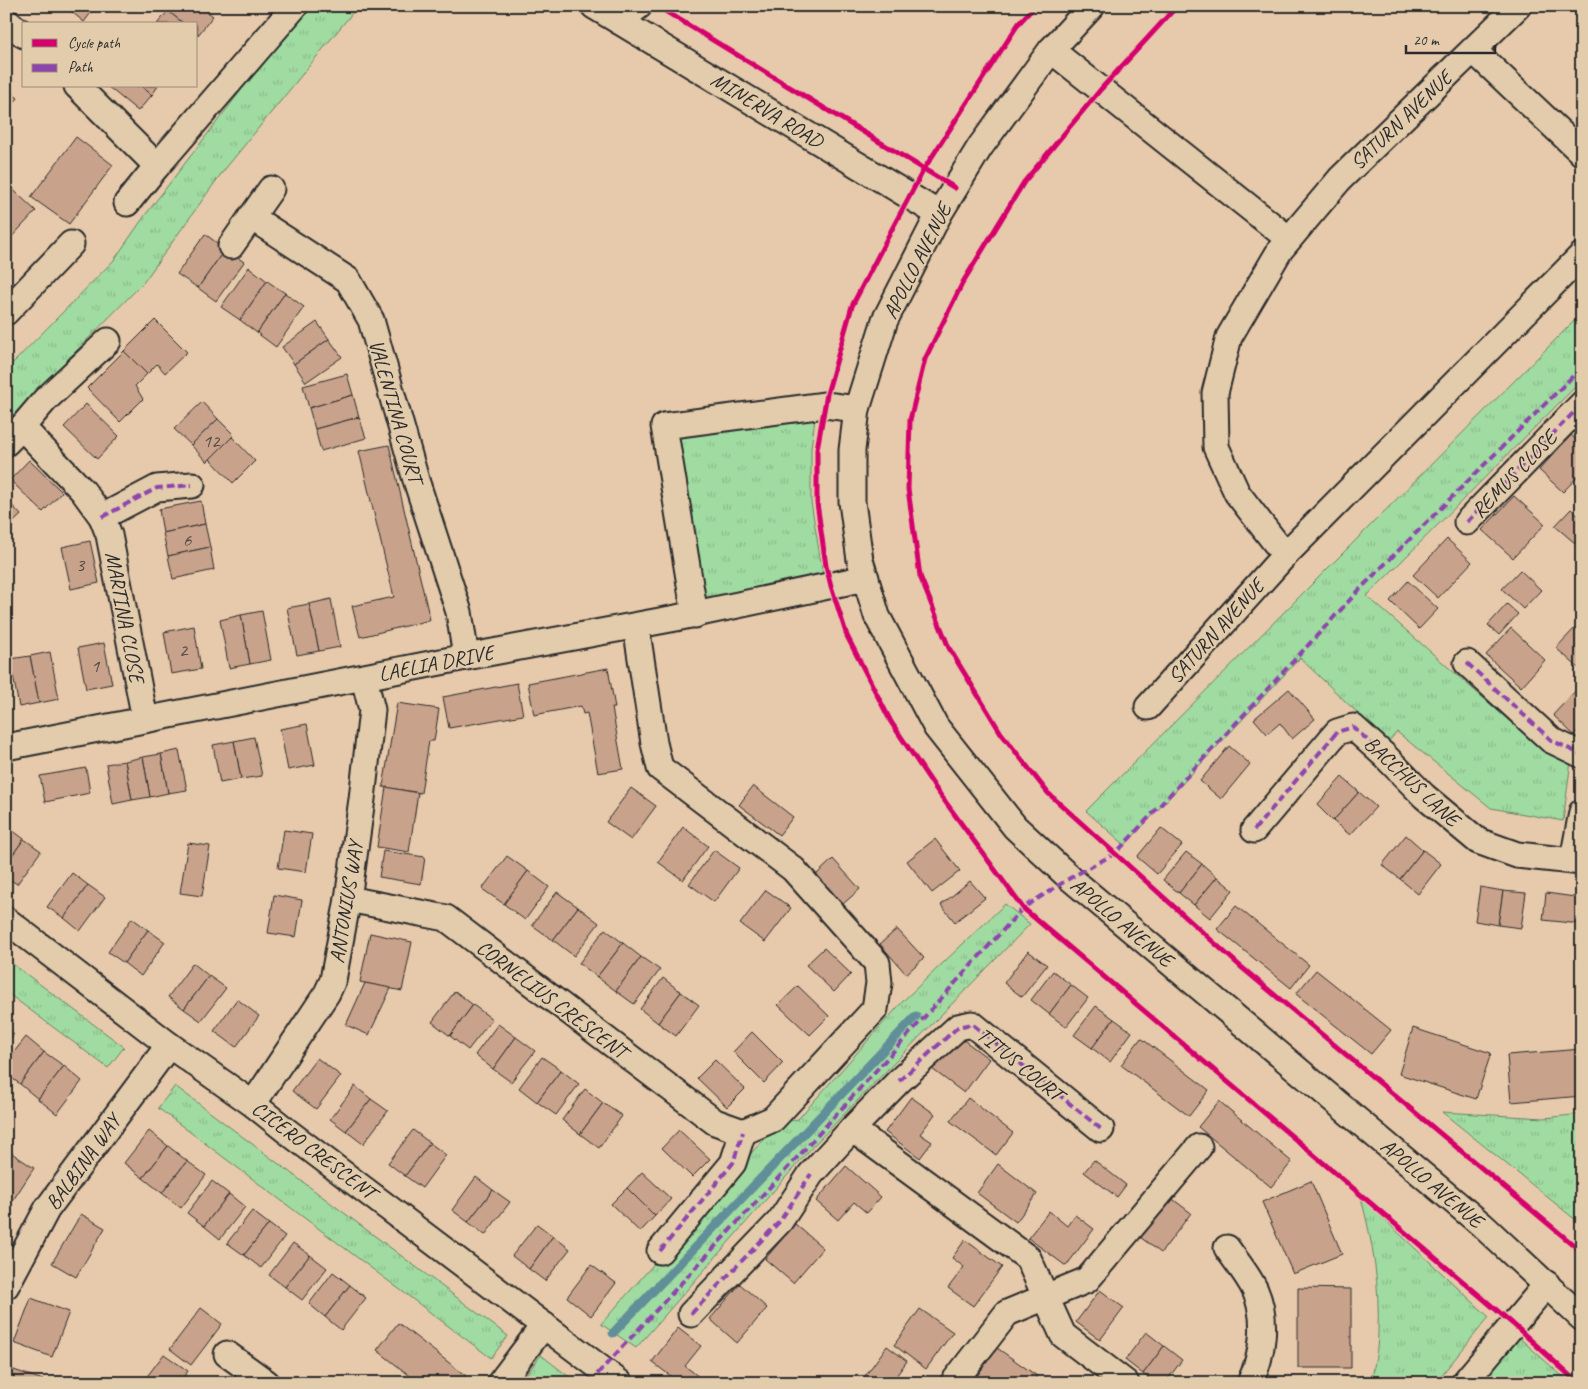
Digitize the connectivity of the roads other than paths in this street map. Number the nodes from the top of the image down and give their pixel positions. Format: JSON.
{"nodes":[{"id":1,"x":295,"y":6,"type":"edge"},
{"id":2,"x":594,"y":6,"type":"edge"},
{"id":3,"x":639,"y":6,"type":"edge"},
{"id":4,"x":1092,"y":6,"type":"edge"},
{"id":5,"x":1518,"y":6,"type":"edge"},
{"id":6,"x":6,"y":21,"type":"edge"},
{"id":7,"x":619,"y":21,"type":"junction"},
{"id":8,"x":22,"y":33,"type":"edge"},
{"id":9,"x":1051,"y":50,"type":"junction"},
{"id":10,"x":1473,"y":50,"type":"junction"},
{"id":11,"x":79,"y":88,"type":"edge"},
{"id":12,"x":1582,"y":153,"type":"edge"},
{"id":13,"x":157,"y":166,"type":"junction"},
{"id":14,"x":272,"y":189,"type":"dead end"},
{"id":15,"x":127,"y":203,"type":"dead end"},
{"id":16,"x":939,"y":214,"type":"junction"},
{"id":17,"x":251,"y":217,"type":"junction"},
{"id":18,"x":1289,"y":239,"type":"junction"},
{"id":19,"x":71,"y":244,"type":"dead end"},
{"id":20,"x":231,"y":246,"type":"dead end"},
{"id":21,"x":1582,"y":256,"type":"edge"},
{"id":22,"x":6,"y":312,"type":"edge"},
{"id":23,"x":108,"y":340,"type":"dead end"},
{"id":24,"x":1582,"y":404,"type":"edge"},
{"id":25,"x":857,"y":408,"type":"junction"},
{"id":26,"x":14,"y":435,"type":"edge"},
{"id":27,"x":192,"y":485,"type":"dead end"},
{"id":28,"x":102,"y":517,"type":"junction"},
{"id":29,"x":1467,"y":522,"type":"dead end"},
{"id":30,"x":1285,"y":555,"type":"junction"},
{"id":31,"x":866,"y":578,"type":"junction"},
{"id":32,"x":695,"y":614,"type":"junction"},
{"id":33,"x":636,"y":626,"type":"junction"},
{"id":34,"x":466,"y":657,"type":"junction"},
{"id":35,"x":1467,"y":663,"type":"dead end"},
{"id":36,"x":364,"y":678,"type":"junction"},
{"id":37,"x":1148,"y":707,"type":"dead end"},
{"id":38,"x":145,"y":719,"type":"junction"},
{"id":39,"x":6,"y":747,"type":"edge"},
{"id":40,"x":1582,"y":755,"type":"edge"},
{"id":41,"x":1582,"y":812,"type":"edge"},
{"id":42,"x":1254,"y":830,"type":"dead end"},
{"id":43,"x":1577,"y":861,"type":"edge"},
{"id":44,"x":348,"y":899,"type":"junction"},
{"id":45,"x":6,"y":920,"type":"edge"},
{"id":46,"x":169,"y":1045,"type":"junction"},
{"id":47,"x":253,"y":1104,"type":"junction"},
{"id":48,"x":852,"y":1128,"type":"junction"},
{"id":49,"x":1101,"y":1129,"type":"dead end"},
{"id":50,"x":743,"y":1132,"type":"junction"},
{"id":51,"x":1199,"y":1147,"type":"dead end"},
{"id":52,"x":1227,"y":1248,"type":"dead end"},
{"id":53,"x":660,"y":1252,"type":"dead end"},
{"id":54,"x":1547,"y":1284,"type":"junction"},
{"id":55,"x":6,"y":1286,"type":"edge"},
{"id":56,"x":1045,"y":1298,"type":"junction"},
{"id":57,"x":1580,"y":1311,"type":"edge"},
{"id":58,"x":691,"y":1314,"type":"dead end"},
{"id":59,"x":544,"y":1325,"type":"junction"},
{"id":60,"x":227,"y":1354,"type":"dead end"},
{"id":61,"x":262,"y":1381,"type":"edge"},
{"id":62,"x":500,"y":1383,"type":"edge"},
{"id":63,"x":620,"y":1383,"type":"edge"},
{"id":64,"x":953,"y":1383,"type":"edge"},
{"id":65,"x":1126,"y":1383,"type":"edge"},
{"id":66,"x":1250,"y":1383,"type":"edge"},
{"id":67,"x":1464,"y":1383,"type":"edge"}],
"edges":[{"from":1,"to":13,"type":"street"},
{"from":2,"to":7,"type":"street","name":"MINERVA ROAD"},
{"from":3,"to":7,"type":"street"},
{"from":4,"to":9,"type":"street","name":"APOLLO AVENUE"},
{"from":5,"to":10,"type":"street","name":"SATURN AVENUE"},
{"from":6,"to":8,"type":"street"},
{"from":7,"to":16,"type":"street","name":"MINERVA ROAD"},
{"from":9,"to":16,"type":"street","name":"APOLLO AVENUE"},
{"from":9,"to":18,"type":"street"},
{"from":10,"to":12,"type":"street"},
{"from":10,"to":18,"type":"street","name":"SATURN AVENUE"},
{"from":11,"to":13,"type":"street"},
{"from":13,"to":15,"type":"street"},
{"from":14,"to":17,"type":"street"},
{"from":16,"to":25,"type":"street","name":"APOLLO AVENUE"},
{"from":17,"to":20,"type":"street"},
{"from":17,"to":34,"type":"street","name":"VALENTINA COURT"},
{"from":18,"to":30,"type":"street","name":"SATURN AVENUE"},
{"from":19,"to":22,"type":"street"},
{"from":21,"to":30,"type":"street","name":"SATURN AVENUE"},
{"from":23,"to":26,"type":"street","name":"MARTINA CLOSE"},
{"from":24,"to":29,"type":"street","name":"REMUS CLOSE"},
{"from":25,"to":31,"type":"street","name":"APOLLO AVENUE"},
{"from":25,"to":32,"type":"street"},
{"from":26,"to":28,"type":"street","name":"MARTINA CLOSE"},
{"from":27,"to":28,"type":"street"},
{"from":28,"to":38,"type":"street","name":"MARTINA CLOSE"},
{"from":30,"to":37,"type":"street","name":"SATURN AVENUE"},
{"from":31,"to":32,"type":"street","name":"LAELIA DRIVE"},
{"from":31,"to":54,"type":"street","name":"APOLLO AVENUE"},
{"from":32,"to":33,"type":"street","name":"LAELIA DRIVE"},
{"from":33,"to":34,"type":"street","name":"LAELIA DRIVE"},
{"from":33,"to":50,"type":"street"},
{"from":34,"to":36,"type":"street","name":"LAELIA DRIVE"},
{"from":35,"to":40,"type":"street"},
{"from":36,"to":38,"type":"street","name":"LAELIA DRIVE"},
{"from":36,"to":44,"type":"street","name":"ANTONIUS WAY"},
{"from":38,"to":39,"type":"street","name":"LAELIA DRIVE"},
{"from":41,"to":43,"type":"street"},
{"from":42,"to":43,"type":"street","name":"BACCHUS LANE"},
{"from":44,"to":47,"type":"street","name":"ANTONIUS WAY"},
{"from":44,"to":50,"type":"street","name":"CORNELIUS CRESCENT"},
{"from":45,"to":46,"type":"street","name":"CICERO CRESCENT"},
{"from":46,"to":47,"type":"street","name":"CICERO CRESCENT"},
{"from":46,"to":55,"type":"street","name":"BALBINA WAY"},
{"from":47,"to":59,"type":"street","name":"CICERO CRESCENT"},
{"from":48,"to":49,"type":"street","name":"TITUS COURT"},
{"from":48,"to":56,"type":"street"},
{"from":48,"to":58,"type":"street","name":"TITUS COURT"},
{"from":50,"to":53,"type":"street"},
{"from":51,"to":56,"type":"street"},
{"from":52,"to":66,"type":"street"},
{"from":54,"to":57,"type":"street","name":"APOLLO AVENUE"},
{"from":54,"to":67,"type":"street"},
{"from":56,"to":64,"type":"street"},
{"from":56,"to":65,"type":"street"},
{"from":59,"to":62,"type":"street"},
{"from":59,"to":63,"type":"street","name":"CICERO CRESCENT"},
{"from":60,"to":61,"type":"street"}]}
